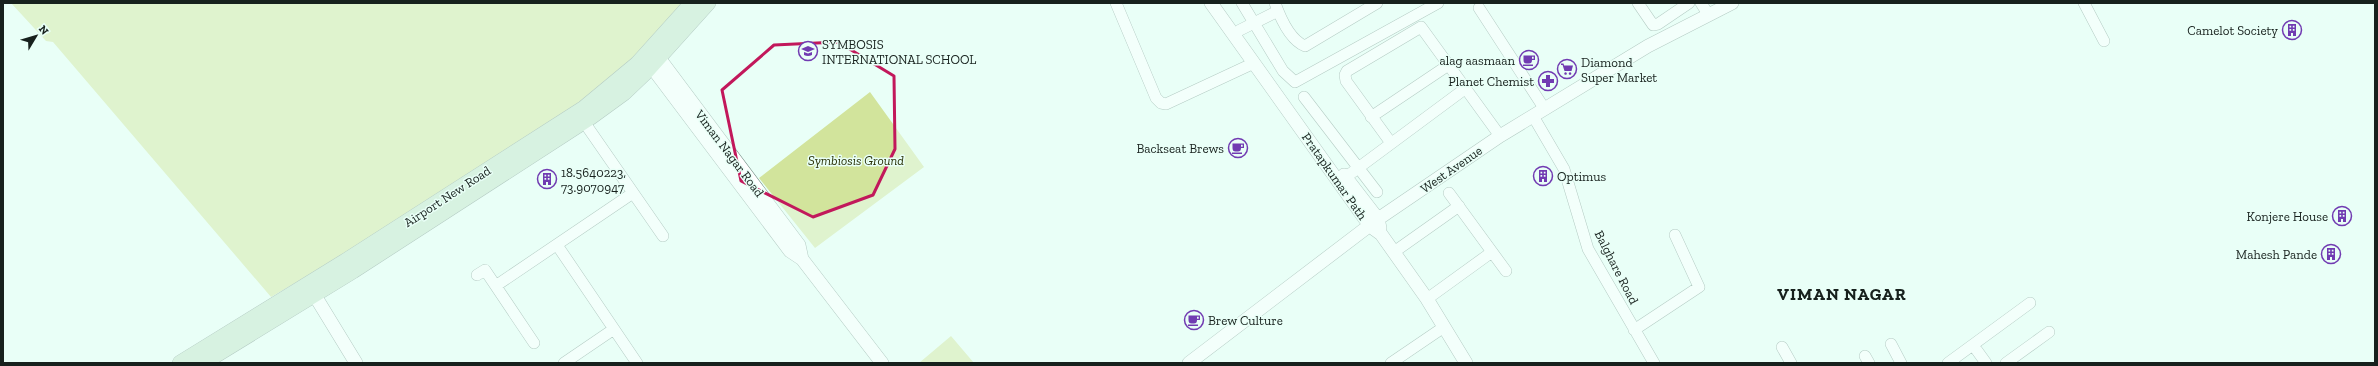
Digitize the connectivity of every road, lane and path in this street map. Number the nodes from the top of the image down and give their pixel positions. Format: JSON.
{"nodes":[{"id":1,"x":692,"y":3,"type":"edge"},
{"id":2,"x":708,"y":3,"type":"edge"},
{"id":3,"x":1116,"y":3,"type":"edge"},
{"id":4,"x":1211,"y":3,"type":"edge"},
{"id":5,"x":1221,"y":3,"type":"edge"},
{"id":6,"x":1242,"y":3,"type":"edge"},
{"id":7,"x":1377,"y":3,"type":"edge"},
{"id":8,"x":1438,"y":3,"type":"edge"},
{"id":9,"x":1638,"y":3,"type":"edge"},
{"id":10,"x":1689,"y":3,"type":"edge"},
{"id":11,"x":1732,"y":3,"type":"edge"},
{"id":12,"x":2084,"y":3,"type":"edge"},
{"id":13,"x":1276,"y":7,"type":"edge"},
{"id":14,"x":1480,"y":8,"type":"dead end"},
{"id":15,"x":1705,"y":8,"type":"edge"},
{"id":16,"x":1254,"y":23,"type":"junction"},
{"id":17,"x":1240,"y":30,"type":"junction"},
{"id":18,"x":2104,"y":41,"type":"dead end"},
{"id":19,"x":652,"y":58,"type":"junction"},
{"id":20,"x":1254,"y":63,"type":"junction"},
{"id":21,"x":1450,"y":64,"type":"junction"},
{"id":22,"x":1466,"y":88,"type":"junction"},
{"id":23,"x":1281,"y":95,"type":"junction"},
{"id":24,"x":1304,"y":97,"type":"dead end"},
{"id":25,"x":1544,"y":108,"type":"junction"},
{"id":26,"x":1533,"y":116,"type":"junction"},
{"id":27,"x":1371,"y":117,"type":"junction"},
{"id":28,"x":584,"y":122,"type":"junction"},
{"id":29,"x":1500,"y":136,"type":"junction"},
{"id":30,"x":1391,"y":143,"type":"junction"},
{"id":31,"x":1358,"y":168,"type":"junction"},
{"id":32,"x":1346,"y":177,"type":"junction"},
{"id":33,"x":1377,"y":192,"type":"dead end"},
{"id":34,"x":633,"y":193,"type":"junction"},
{"id":35,"x":1449,"y":193,"type":"dead end"},
{"id":36,"x":1459,"y":206,"type":"junction"},
{"id":37,"x":1374,"y":223,"type":"junction"},
{"id":38,"x":1675,"y":235,"type":"dead end"},
{"id":39,"x":663,"y":236,"type":"dead end"},
{"id":40,"x":557,"y":245,"type":"junction"},
{"id":41,"x":1394,"y":252,"type":"junction"},
{"id":42,"x":1492,"y":252,"type":"junction"},
{"id":43,"x":1506,"y":271,"type":"dead end"},
{"id":44,"x":477,"y":275,"type":"dead end"},
{"id":45,"x":497,"y":285,"type":"junction"},
{"id":46,"x":311,"y":289,"type":"junction"},
{"id":47,"x":1426,"y":299,"type":"junction"},
{"id":48,"x":2030,"y":303,"type":"dead end"},
{"id":49,"x":1444,"y":327,"type":"junction"},
{"id":50,"x":614,"y":329,"type":"junction"},
{"id":51,"x":1634,"y":330,"type":"junction"},
{"id":52,"x":2049,"y":332,"type":"dead end"},
{"id":53,"x":534,"y":343,"type":"dead end"},
{"id":54,"x":1891,"y":344,"type":"dead end"},
{"id":55,"x":1973,"y":345,"type":"junction"},
{"id":56,"x":1782,"y":347,"type":"dead end"},
{"id":57,"x":352,"y":361,"type":"edge"},
{"id":58,"x":180,"y":363,"type":"edge"},
{"id":59,"x":203,"y":363,"type":"edge"},
{"id":60,"x":564,"y":363,"type":"edge"},
{"id":61,"x":637,"y":363,"type":"edge"},
{"id":62,"x":882,"y":363,"type":"edge"},
{"id":63,"x":1189,"y":363,"type":"edge"},
{"id":64,"x":1391,"y":363,"type":"edge"},
{"id":65,"x":1466,"y":363,"type":"edge"},
{"id":66,"x":1654,"y":363,"type":"edge"},
{"id":67,"x":1791,"y":363,"type":"edge"},
{"id":68,"x":1902,"y":363,"type":"edge"},
{"id":69,"x":1948,"y":363,"type":"edge"},
{"id":70,"x":1986,"y":363,"type":"edge"},
{"id":71,"x":2006,"y":363,"type":"edge"}],
"edges":[{"from":1,"to":19,"type":"main road","name":"Airport New Road"},
{"from":2,"to":19,"type":"main road","name":"Airport New Road"},
{"from":3,"to":20,"type":"street"},
{"from":4,"to":20,"type":"street","name":"Pratapkumar Path"},
{"from":5,"to":17,"type":"street","name":"Pratapkumar Path"},
{"from":6,"to":16,"type":"street"},
{"from":7,"to":13,"type":"street"},
{"from":8,"to":16,"type":"street"},
{"from":9,"to":10,"type":"street"},
{"from":11,"to":15,"type":"street","name":"West Avenue"},
{"from":12,"to":18,"type":"street"},
{"from":13,"to":16,"type":"street"},
{"from":14,"to":25,"type":"street"},
{"from":15,"to":25,"type":"street","name":"West Avenue"},
{"from":16,"to":17,"type":"street"},
{"from":17,"to":23,"type":"street","name":"Pratapkumar Path"},
{"from":19,"to":28,"type":"main road","name":"Airport New Road"},
{"from":19,"to":46,"type":"main road","name":"Airport New Road"},
{"from":19,"to":62,"type":"street","name":"Viman Nagar Road"},
{"from":20,"to":23,"type":"street","name":"Pratapkumar Path"},
{"from":21,"to":22,"type":"street"},
{"from":21,"to":27,"type":"street"},
{"from":21,"to":27,"type":"street"},
{"from":22,"to":29,"type":"street"},
{"from":22,"to":30,"type":"street"},
{"from":23,"to":32,"type":"street","name":"Pratapkumar Path"},
{"from":23,"to":37,"type":"street","name":"Pratapkumar Path"},
{"from":24,"to":31,"type":"street"},
{"from":25,"to":26,"type":"street","name":"West Avenue"},
{"from":26,"to":29,"type":"street","name":"West Avenue"},
{"from":26,"to":51,"type":"street","name":"Balghare Road"},
{"from":27,"to":30,"type":"street"},
{"from":28,"to":34,"type":"street"},
{"from":28,"to":46,"type":"main road","name":"Airport New Road"},
{"from":29,"to":37,"type":"street","name":"West Avenue"},
{"from":30,"to":31,"type":"street"},
{"from":31,"to":32,"type":"street"},
{"from":31,"to":33,"type":"street"},
{"from":32,"to":37,"type":"street","name":"Pratapkumar Path"},
{"from":34,"to":39,"type":"street"},
{"from":34,"to":40,"type":"street"},
{"from":35,"to":36,"type":"street"},
{"from":36,"to":41,"type":"street"},
{"from":36,"to":42,"type":"street"},
{"from":37,"to":41,"type":"street","name":"Pratapkumar Path"},
{"from":37,"to":63,"type":"street","name":"West Avenue"},
{"from":38,"to":51,"type":"street"},
{"from":40,"to":45,"type":"street"},
{"from":40,"to":50,"type":"street"},
{"from":41,"to":47,"type":"street"},
{"from":42,"to":43,"type":"street"},
{"from":42,"to":47,"type":"street"},
{"from":44,"to":45,"type":"street"},
{"from":45,"to":53,"type":"street"},
{"from":46,"to":57,"type":"street"},
{"from":46,"to":58,"type":"main road","name":"Airport New Road"},
{"from":46,"to":59,"type":"main road","name":"Airport New Road"},
{"from":47,"to":49,"type":"street"},
{"from":48,"to":55,"type":"street"},
{"from":49,"to":64,"type":"street"},
{"from":49,"to":65,"type":"street"},
{"from":50,"to":60,"type":"street"},
{"from":50,"to":61,"type":"street"},
{"from":51,"to":66,"type":"street","name":"Balghare Road"},
{"from":52,"to":71,"type":"street"},
{"from":54,"to":68,"type":"street"},
{"from":55,"to":69,"type":"street"},
{"from":55,"to":70,"type":"street"},
{"from":56,"to":67,"type":"street"}]}
